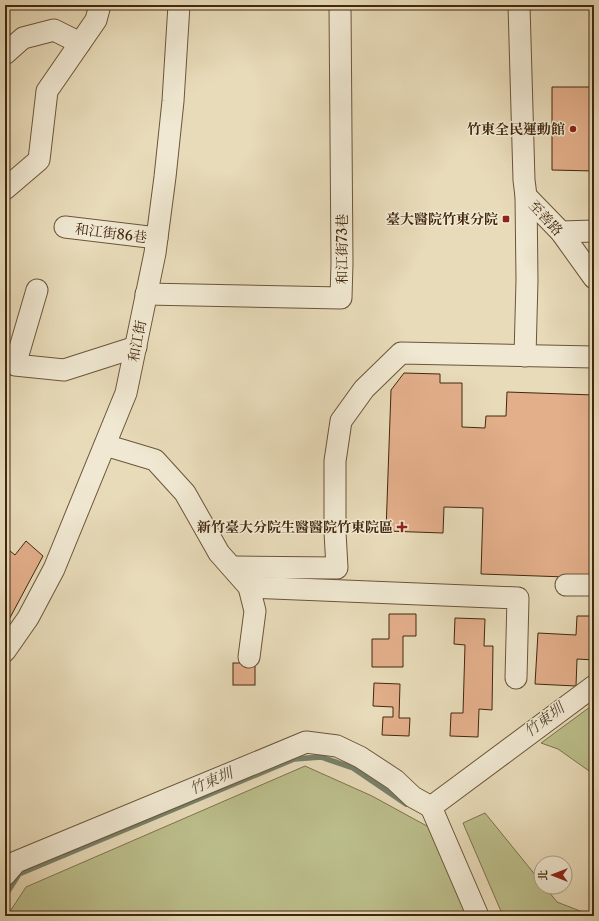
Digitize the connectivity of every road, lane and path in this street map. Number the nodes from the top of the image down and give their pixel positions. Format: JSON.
{"nodes":[{"id":1,"x":100,"y":5,"type":"edge"},
{"id":2,"x":179,"y":5,"type":"edge"},
{"id":3,"x":340,"y":5,"type":"edge"},
{"id":4,"x":519,"y":5,"type":"edge"},
{"id":5,"x":80,"y":43,"type":"junction"},
{"id":6,"x":5,"y":54,"type":"edge"},
{"id":7,"x":5,"y":190,"type":"edge"},
{"id":8,"x":526,"y":196,"type":"junction"},
{"id":9,"x":65,"y":227,"type":"dead end"},
{"id":10,"x":594,"y":231,"type":"edge"},
{"id":11,"x":561,"y":232,"type":"junction"},
{"id":12,"x":157,"y":238,"type":"junction"},
{"id":13,"x":594,"y":278,"type":"edge"},
{"id":14,"x":37,"y":290,"type":"dead end"},
{"id":15,"x":146,"y":294,"type":"junction"},
{"id":16,"x":136,"y":347,"type":"junction"},
{"id":17,"x":525,"y":356,"type":"junction"},
{"id":18,"x":594,"y":357,"type":"edge"},
{"id":19,"x":105,"y":445,"type":"junction"},
{"id":20,"x":232,"y":567,"type":"junction"},
{"id":21,"x":337,"y":568,"type":"junction"},
{"id":22,"x":566,"y":585,"type":"dead end"},
{"id":23,"x":594,"y":585,"type":"edge"},
{"id":24,"x":249,"y":587,"type":"junction"},
{"id":25,"x":356,"y":592,"type":"junction"},
{"id":26,"x":5,"y":651,"type":"edge"},
{"id":27,"x":249,"y":657,"type":"dead end"},
{"id":28,"x":516,"y":678,"type":"dead end"},
{"id":29,"x":594,"y":686,"type":"edge"},
{"id":30,"x":431,"y":807,"type":"junction"},
{"id":31,"x":5,"y":875,"type":"edge"},
{"id":32,"x":478,"y":916,"type":"edge"}],
"edges":[{"from":1,"to":5,"type":"street"},
{"from":2,"to":12,"type":"street","name":"和江街"},
{"from":3,"to":15,"type":"street","name":"和江街73巷"},
{"from":4,"to":8,"type":"street","name":"至善路"},
{"from":5,"to":6,"type":"street"},
{"from":5,"to":7,"type":"street"},
{"from":8,"to":11,"type":"street","name":"至善路"},
{"from":8,"to":17,"type":"street"},
{"from":9,"to":12,"type":"street","name":"和江街86巷"},
{"from":10,"to":11,"type":"street"},
{"from":11,"to":13,"type":"street","name":"至善路"},
{"from":12,"to":15,"type":"street","name":"和江街"},
{"from":14,"to":16,"type":"street"},
{"from":15,"to":16,"type":"street","name":"和江街"},
{"from":16,"to":19,"type":"street","name":"和江街"},
{"from":17,"to":18,"type":"street"},
{"from":17,"to":21,"type":"street"},
{"from":19,"to":20,"type":"street"},
{"from":19,"to":26,"type":"street","name":"和江街"},
{"from":20,"to":21,"type":"street"},
{"from":20,"to":24,"type":"street"},
{"from":21,"to":25,"type":"street"},
{"from":22,"to":23,"type":"street"},
{"from":24,"to":25,"type":"street"},
{"from":24,"to":27,"type":"street"},
{"from":25,"to":28,"type":"street"},
{"from":29,"to":30,"type":"street"},
{"from":30,"to":31,"type":"street"},
{"from":30,"to":32,"type":"street"}]}
